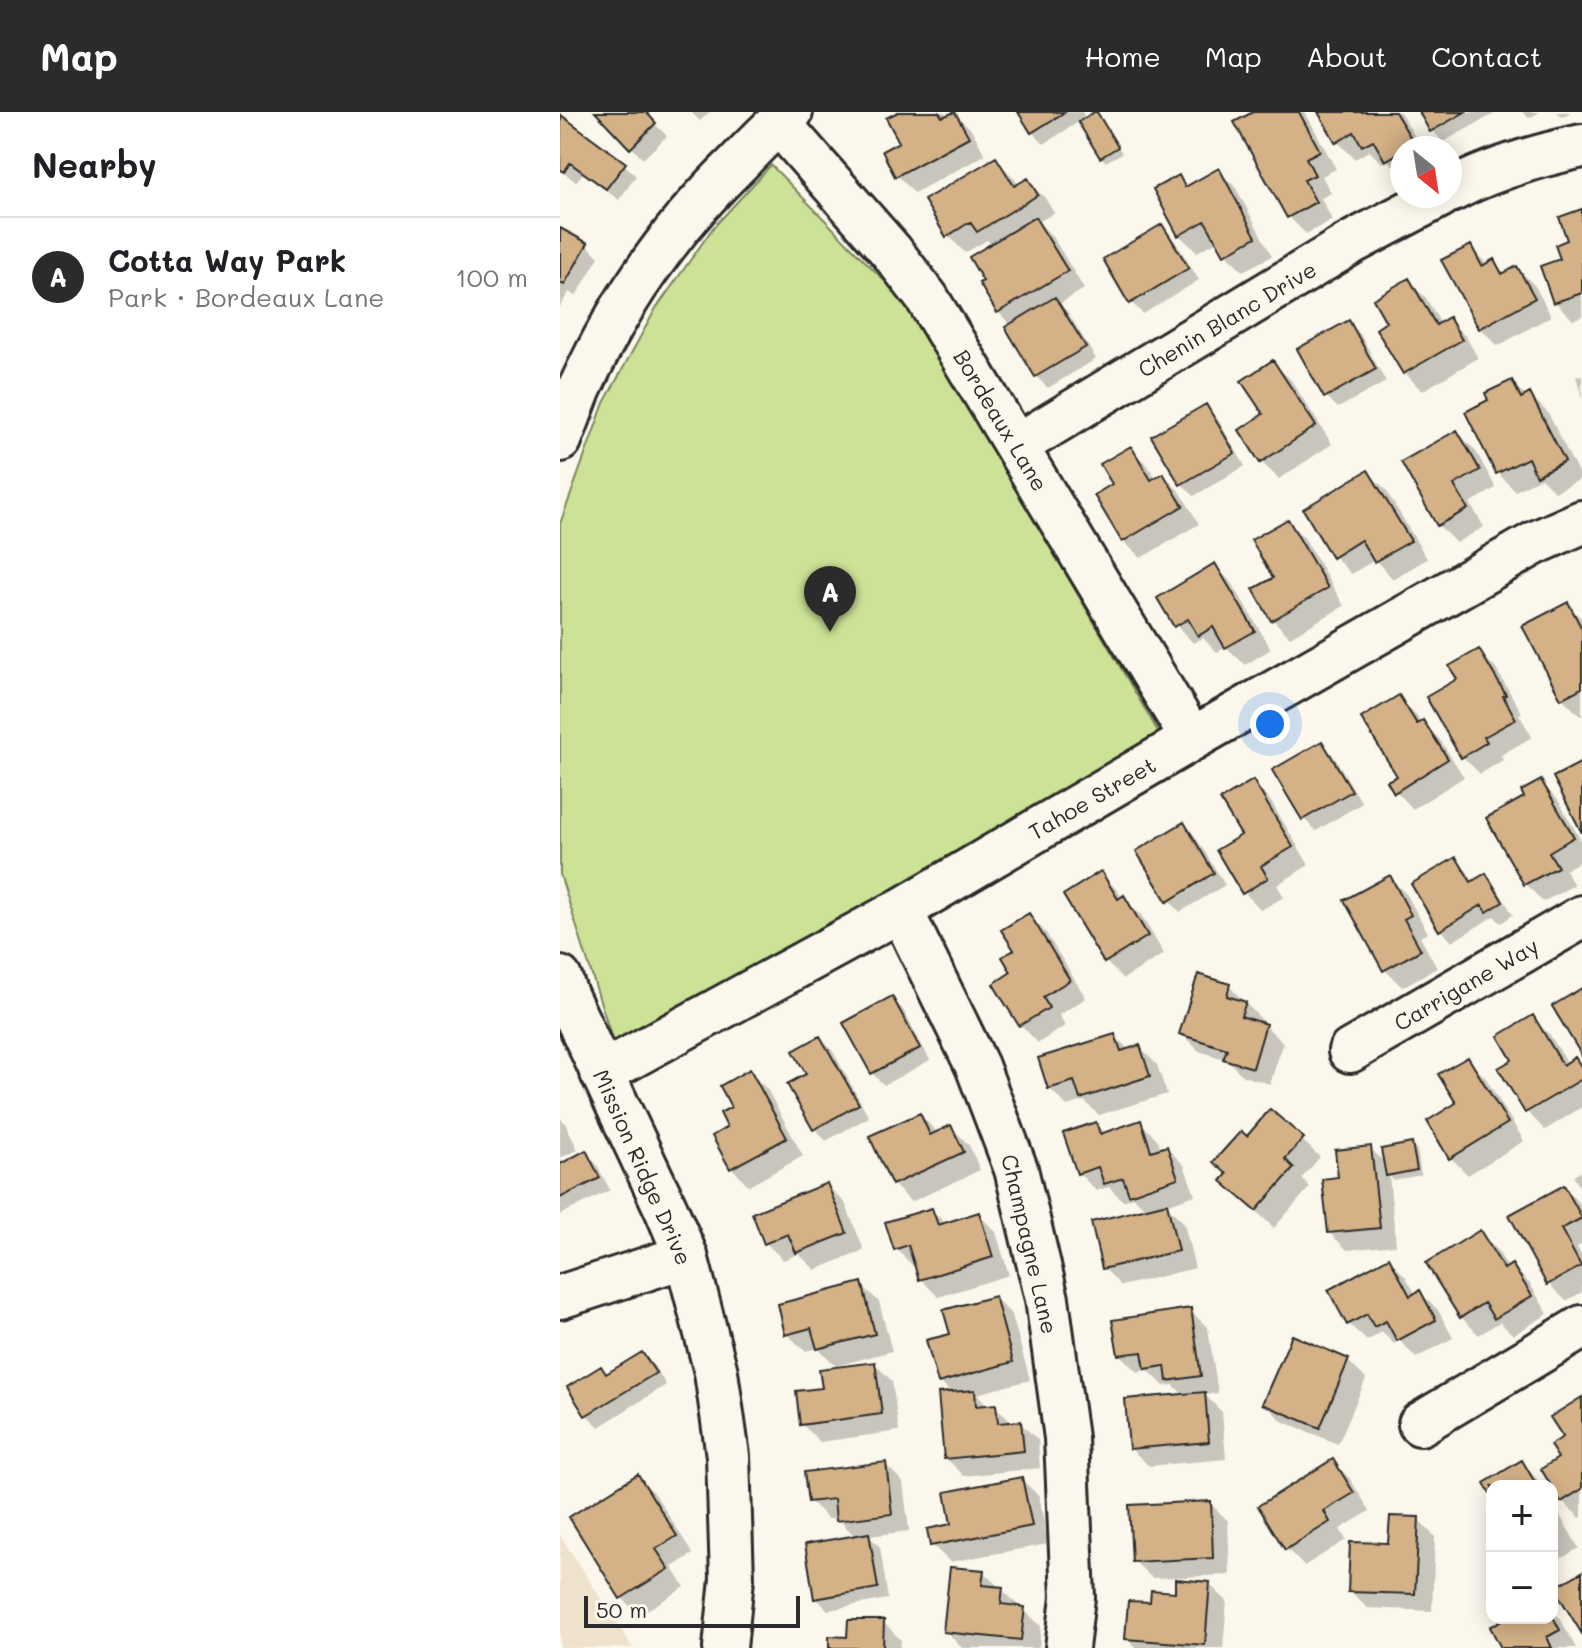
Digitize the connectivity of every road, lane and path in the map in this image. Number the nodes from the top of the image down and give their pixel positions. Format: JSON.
{"nodes":[{"id":1,"x":785,"y":117,"type":"edge"},
{"id":2,"x":1582,"y":146,"type":"edge"},
{"id":3,"x":1462,"y":185,"type":"edge"},
{"id":4,"x":1417,"y":208,"type":"edge"},
{"id":5,"x":570,"y":382,"type":"edge"},
{"id":6,"x":560,"y":440,"type":"edge"},
{"id":7,"x":1016,"y":446,"type":"junction"},
{"id":8,"x":1582,"y":522,"type":"edge"},
{"id":9,"x":1192,"y":739,"type":"junction"},
{"id":10,"x":901,"y":910,"type":"junction"},
{"id":11,"x":1582,"y":917,"type":"edge"},
{"id":12,"x":560,"y":978,"type":"edge"},
{"id":13,"x":1350,"y":1051,"type":"dead end"},
{"id":14,"x":602,"y":1073,"type":"junction"},
{"id":15,"x":686,"y":1256,"type":"junction"},
{"id":16,"x":560,"y":1297,"type":"edge"},
{"id":17,"x":1582,"y":1327,"type":"edge"},
{"id":18,"x":1420,"y":1424,"type":"dead end"},
{"id":19,"x":725,"y":1648,"type":"edge"},
{"id":20,"x":1067,"y":1648,"type":"edge"}],
"edges":[{"from":1,"to":5,"type":"street"},
{"from":1,"to":7,"type":"street","name":"Bordeaux Lane"},
{"from":2,"to":3,"type":"street"},
{"from":4,"to":7,"type":"street","name":"Chenin Blanc Drive"},
{"from":5,"to":6,"type":"street"},
{"from":7,"to":9,"type":"street","name":"Bordeaux Lane"},
{"from":8,"to":9,"type":"street","name":"Tahoe Street"},
{"from":9,"to":10,"type":"street","name":"Tahoe Street"},
{"from":10,"to":14,"type":"street","name":"Tahoe Street"},
{"from":10,"to":20,"type":"street","name":"Champagne Lane"},
{"from":11,"to":13,"type":"street","name":"Carrigane Way"},
{"from":12,"to":14,"type":"street","name":"Mission Ridge Drive"},
{"from":14,"to":15,"type":"street","name":"Mission Ridge Drive"},
{"from":15,"to":16,"type":"street"},
{"from":15,"to":19,"type":"street","name":"Mission Ridge Drive"},
{"from":17,"to":18,"type":"street"}]}
